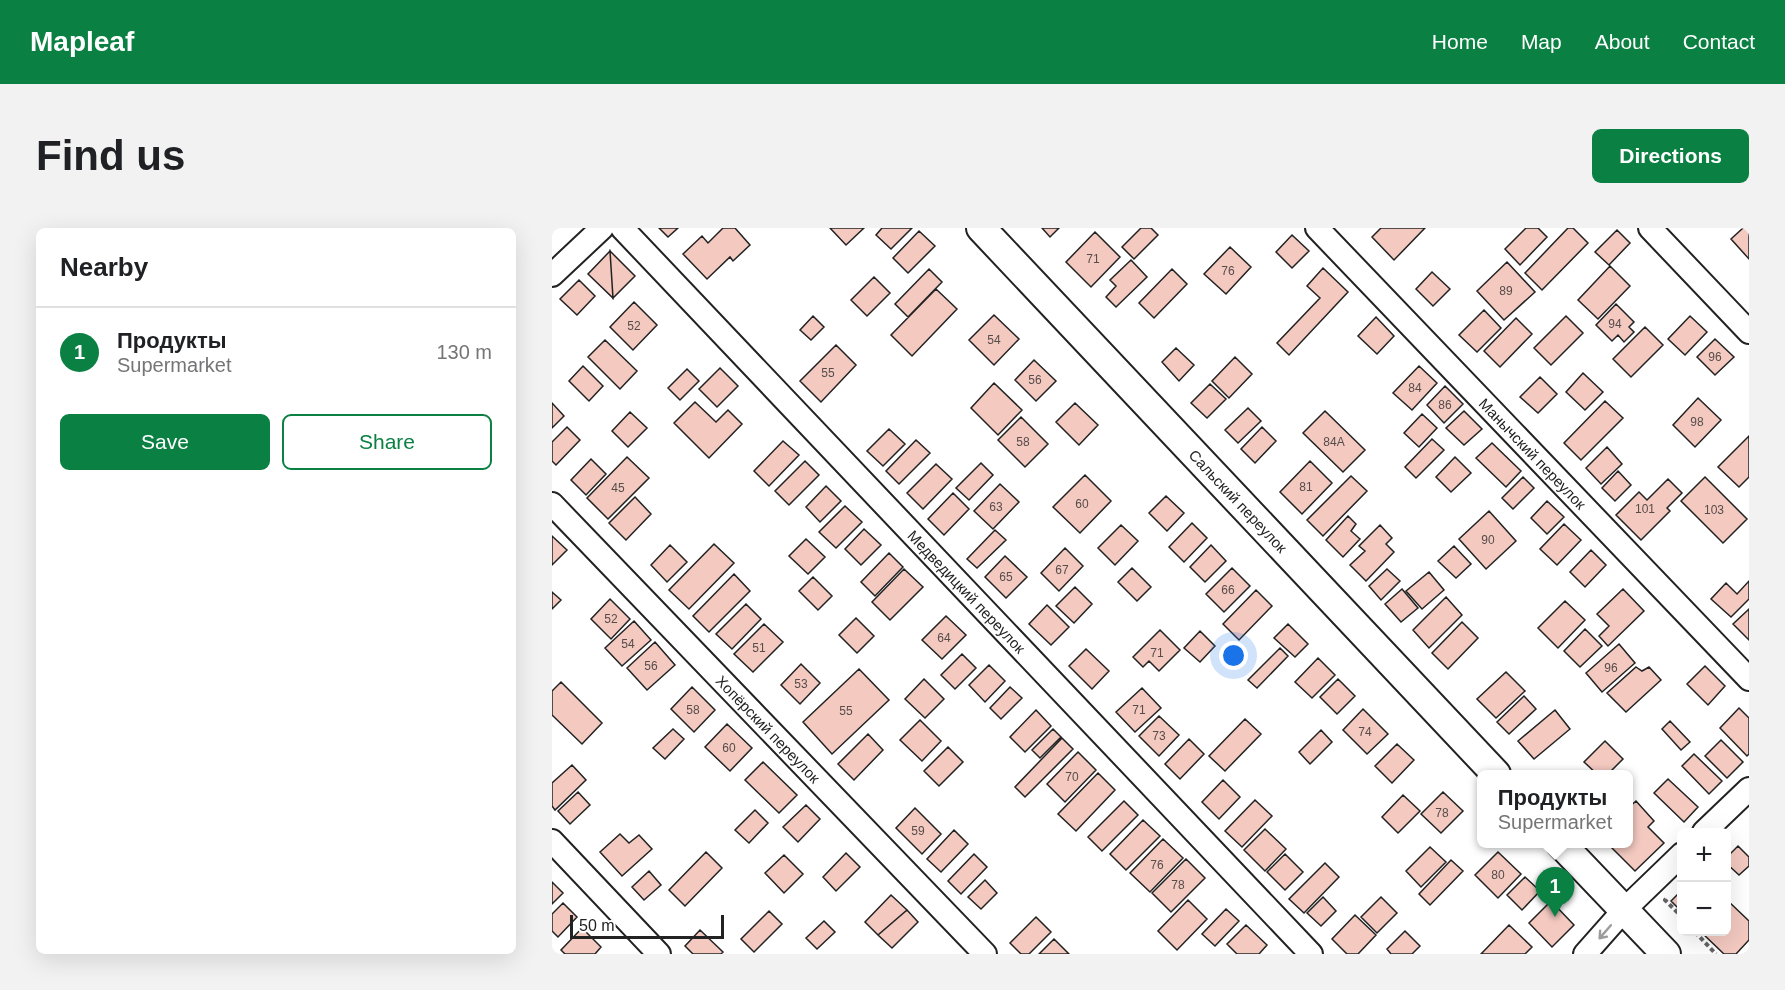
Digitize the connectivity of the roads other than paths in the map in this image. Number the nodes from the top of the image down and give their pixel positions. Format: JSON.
{"nodes":[{"id":1,"x":602,"y":228,"type":"edge"},
{"id":2,"x":622,"y":228,"type":"edge"},
{"id":3,"x":981,"y":228,"type":"edge"},
{"id":4,"x":1317,"y":228,"type":"edge"},
{"id":5,"x":1650,"y":228,"type":"edge"},
{"id":6,"x":552,"y":275,"type":"edge"},
{"id":7,"x":1749,"y":332,"type":"edge"},
{"id":8,"x":552,"y":504,"type":"edge"},
{"id":9,"x":1749,"y":679,"type":"edge"},
{"id":10,"x":1492,"y":770,"type":"edge"},
{"id":11,"x":1749,"y":789,"type":"edge"},
{"id":12,"x":1708,"y":828,"type":"edge"},
{"id":13,"x":552,"y":841,"type":"edge"},
{"id":14,"x":1566,"y":848,"type":"edge"},
{"id":15,"x":1677,"y":859,"type":"edge"},
{"id":16,"x":1624,"y":910,"type":"junction"},
{"id":17,"x":659,"y":954,"type":"edge"},
{"id":18,"x":985,"y":954,"type":"edge"},
{"id":19,"x":1311,"y":954,"type":"edge"},
{"id":20,"x":1585,"y":954,"type":"edge"},
{"id":21,"x":1666,"y":954,"type":"edge"}],
"edges":[{"from":1,"to":6,"type":"street"},
{"from":2,"to":19,"type":"street","name":"Медведицкий переулок"},
{"from":3,"to":10,"type":"main road","name":"Сальский переулок"},
{"from":4,"to":9,"type":"street","name":"Манычский переулок"},
{"from":5,"to":7,"type":"street"},
{"from":8,"to":18,"type":"street","name":"Хопёрский переулок"},
{"from":11,"to":12,"type":"street"},
{"from":13,"to":17,"type":"street"},
{"from":14,"to":16,"type":"main road"},
{"from":15,"to":16,"type":"street"},
{"from":16,"to":20,"type":"street","one_way":true},
{"from":16,"to":21,"type":"main road"}]}
